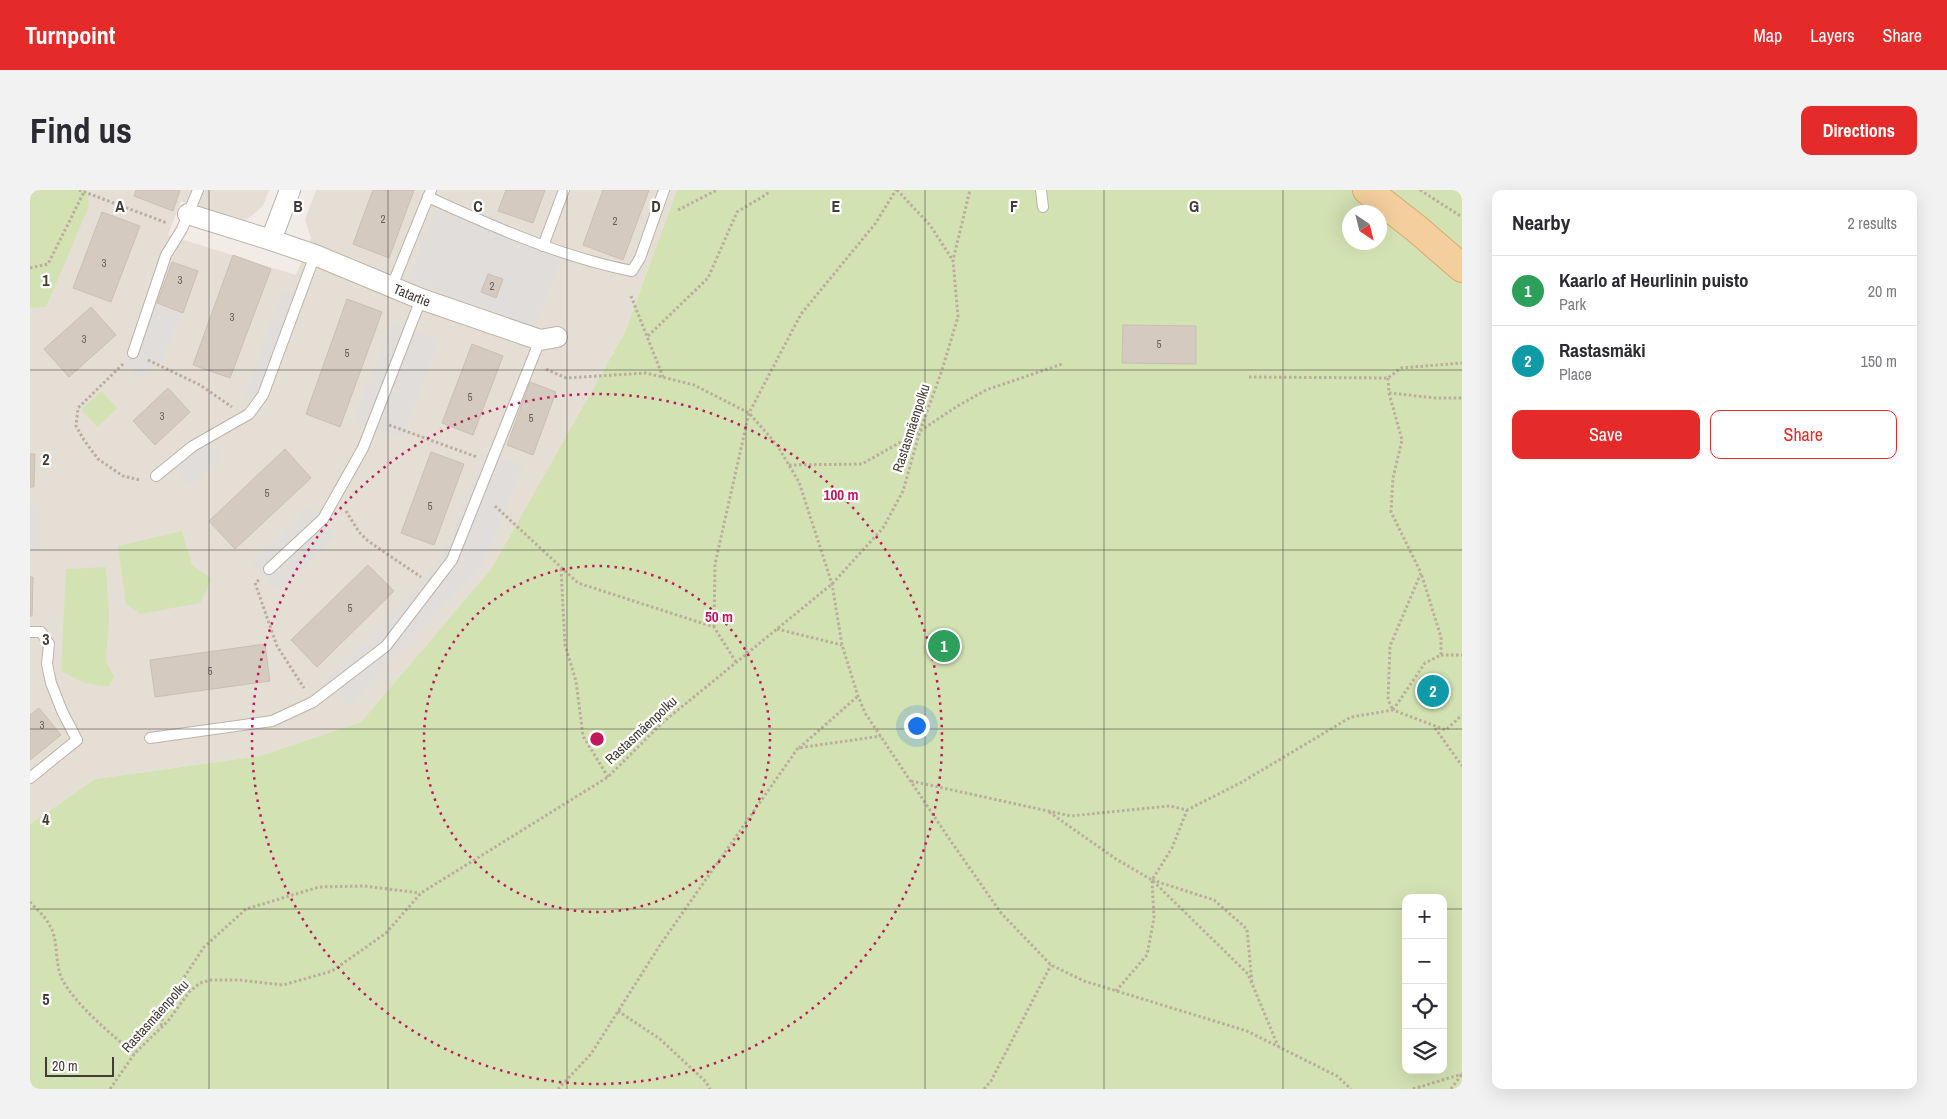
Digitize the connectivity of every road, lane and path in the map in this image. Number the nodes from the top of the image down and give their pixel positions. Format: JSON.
{"nodes":[{"id":1,"x":79,"y":190,"type":"edge"},
{"id":2,"x":198,"y":190,"type":"edge"},
{"id":3,"x":290,"y":190,"type":"edge"},
{"id":4,"x":564,"y":190,"type":"edge"},
{"id":5,"x":664,"y":190,"type":"edge"},
{"id":6,"x":717,"y":190,"type":"edge"},
{"id":7,"x":769,"y":190,"type":"edge"},
{"id":8,"x":896,"y":190,"type":"edge"},
{"id":9,"x":970,"y":190,"type":"edge"},
{"id":10,"x":1041,"y":190,"type":"edge"},
{"id":11,"x":1367,"y":190,"type":"edge"},
{"id":12,"x":1420,"y":190,"type":"edge"},
{"id":13,"x":84,"y":192,"type":"junction"},
{"id":14,"x":430,"y":194,"type":"edge"},
{"id":15,"x":1043,"y":207,"type":"dead end"},
{"id":16,"x":678,"y":210,"type":"dead end"},
{"id":17,"x":1462,"y":217,"type":"edge"},
{"id":18,"x":185,"y":222,"type":"junction"},
{"id":19,"x":271,"y":240,"type":"junction"},
{"id":20,"x":543,"y":246,"type":"junction"},
{"id":21,"x":315,"y":255,"type":"junction"},
{"id":22,"x":953,"y":260,"type":"junction"},
{"id":23,"x":30,"y":268,"type":"edge"},
{"id":24,"x":1462,"y":268,"type":"edge"},
{"id":25,"x":392,"y":286,"type":"junction"},
{"id":26,"x":631,"y":296,"type":"dead end"},
{"id":27,"x":421,"y":299,"type":"junction"},
{"id":28,"x":648,"y":336,"type":"junction"},
{"id":29,"x":549,"y":338,"type":"joint"},
{"id":30,"x":133,"y":353,"type":"junction"},
{"id":31,"x":531,"y":363,"type":"junction"},
{"id":32,"x":1062,"y":364,"type":"dead end"},
{"id":33,"x":1462,"y":364,"type":"edge"},
{"id":34,"x":663,"y":377,"type":"junction"},
{"id":35,"x":1249,"y":377,"type":"dead end"},
{"id":36,"x":1388,"y":378,"type":"junction"},
{"id":37,"x":1389,"y":393,"type":"junction"},
{"id":38,"x":1462,"y":398,"type":"edge"},
{"id":39,"x":749,"y":413,"type":"junction"},
{"id":40,"x":244,"y":417,"type":"junction"},
{"id":41,"x":374,"y":420,"type":"junction"},
{"id":42,"x":920,"y":431,"type":"junction"},
{"id":43,"x":491,"y":463,"type":"junction"},
{"id":44,"x":789,"y":465,"type":"junction"},
{"id":45,"x":156,"y":476,"type":"joint"},
{"id":46,"x":337,"y":495,"type":"junction"},
{"id":47,"x":495,"y":506,"type":"dead end"},
{"id":48,"x":561,"y":568,"type":"junction"},
{"id":49,"x":269,"y":569,"type":"joint"},
{"id":50,"x":1421,"y":573,"type":"junction"},
{"id":51,"x":832,"y":584,"type":"junction"},
{"id":52,"x":433,"y":585,"type":"junction"},
{"id":53,"x":714,"y":627,"type":"junction"},
{"id":54,"x":776,"y":629,"type":"junction"},
{"id":55,"x":30,"y":632,"type":"edge"},
{"id":56,"x":842,"y":645,"type":"junction"},
{"id":57,"x":1441,"y":655,"type":"junction"},
{"id":58,"x":1462,"y":655,"type":"edge"},
{"id":59,"x":736,"y":662,"type":"junction"},
{"id":60,"x":858,"y":696,"type":"junction"},
{"id":61,"x":313,"y":702,"type":"junction"},
{"id":62,"x":1393,"y":710,"type":"junction"},
{"id":63,"x":1462,"y":715,"type":"edge"},
{"id":64,"x":1434,"y":727,"type":"junction"},
{"id":65,"x":881,"y":736,"type":"junction"},
{"id":66,"x":150,"y":738,"type":"dead end"},
{"id":67,"x":798,"y":748,"type":"junction"},
{"id":68,"x":1462,"y":766,"type":"edge"},
{"id":69,"x":30,"y":778,"type":"edge"},
{"id":70,"x":608,"y":778,"type":"junction"},
{"id":71,"x":911,"y":780,"type":"junction"},
{"id":72,"x":1046,"y":810,"type":"junction"},
{"id":73,"x":1187,"y":810,"type":"junction"},
{"id":74,"x":1152,"y":880,"type":"junction"},
{"id":75,"x":421,"y":893,"type":"junction"},
{"id":76,"x":30,"y":902,"type":"edge"},
{"id":77,"x":1050,"y":965,"type":"junction"},
{"id":78,"x":1253,"y":988,"type":"junction"},
{"id":79,"x":1116,"y":991,"type":"junction"},
{"id":80,"x":618,"y":1011,"type":"junction"},
{"id":81,"x":161,"y":1028,"type":"junction"},
{"id":82,"x":1278,"y":1046,"type":"junction"},
{"id":83,"x":135,"y":1054,"type":"junction"},
{"id":84,"x":1462,"y":1074,"type":"edge"},
{"id":85,"x":110,"y":1089,"type":"edge"},
{"id":86,"x":558,"y":1089,"type":"edge"},
{"id":87,"x":710,"y":1089,"type":"edge"},
{"id":88,"x":984,"y":1089,"type":"edge"},
{"id":89,"x":1351,"y":1089,"type":"edge"},
{"id":90,"x":1412,"y":1089,"type":"edge"},
{"id":91,"x":1451,"y":1089,"type":"edge"}],
"edges":[{"from":1,"to":13,"type":"path"},
{"from":2,"to":18,"type":"lane"},
{"from":3,"to":19,"type":"street"},
{"from":4,"to":20,"type":"lane"},
{"from":5,"to":20,"type":"lane"},
{"from":6,"to":16,"type":"path"},
{"from":7,"to":28,"type":"path"},
{"from":8,"to":22,"type":"path"},
{"from":8,"to":39,"type":"path"},
{"from":9,"to":22,"type":"path","name":"Rastasmäenpolku"},
{"from":10,"to":15,"type":"lane"},
{"from":11,"to":24,"type":"main road"},
{"from":12,"to":17,"type":"path"},
{"from":13,"to":18,"type":"path"},
{"from":13,"to":23,"type":"path"},
{"from":14,"to":20,"type":"lane"},
{"from":14,"to":25,"type":"lane"},
{"from":18,"to":19,"type":"street","name":"Tatartie"},
{"from":18,"to":30,"type":"lane"},
{"from":19,"to":21,"type":"street","name":"Tatartie"},
{"from":21,"to":25,"type":"street","name":"Tatartie"},
{"from":21,"to":40,"type":"lane"},
{"from":22,"to":42,"type":"path","name":"Rastasmäenpolku"},
{"from":25,"to":27,"type":"street","name":"Tatartie"},
{"from":26,"to":28,"type":"path"},
{"from":27,"to":29,"type":"street","name":"Tatartie"},
{"from":27,"to":41,"type":"lane"},
{"from":28,"to":34,"type":"path"},
{"from":29,"to":31,"type":"lane"},
{"from":30,"to":40,"type":"path"},
{"from":30,"to":45,"type":"path"},
{"from":31,"to":34,"type":"path"},
{"from":31,"to":43,"type":"lane"},
{"from":32,"to":42,"type":"path"},
{"from":33,"to":36,"type":"path"},
{"from":34,"to":39,"type":"path"},
{"from":35,"to":36,"type":"path"},
{"from":36,"to":37,"type":"path"},
{"from":37,"to":38,"type":"path"},
{"from":37,"to":50,"type":"path"},
{"from":39,"to":44,"type":"path"},
{"from":39,"to":53,"type":"path"},
{"from":40,"to":45,"type":"lane"},
{"from":41,"to":43,"type":"path"},
{"from":41,"to":46,"type":"lane"},
{"from":42,"to":44,"type":"path"},
{"from":42,"to":51,"type":"path","name":"Rastasmäenpolku"},
{"from":43,"to":52,"type":"lane"},
{"from":44,"to":51,"type":"path"},
{"from":46,"to":49,"type":"lane"},
{"from":46,"to":52,"type":"path"},
{"from":47,"to":48,"type":"path"},
{"from":48,"to":53,"type":"path"},
{"from":48,"to":70,"type":"path"},
{"from":49,"to":61,"type":"path"},
{"from":50,"to":57,"type":"path"},
{"from":50,"to":62,"type":"path"},
{"from":51,"to":54,"type":"path","name":"Rastasmäenpolku"},
{"from":51,"to":56,"type":"path"},
{"from":52,"to":61,"type":"lane"},
{"from":53,"to":59,"type":"path"},
{"from":54,"to":56,"type":"path"},
{"from":54,"to":59,"type":"path","name":"Rastasmäenpolku"},
{"from":55,"to":69,"type":"lane"},
{"from":56,"to":60,"type":"path"},
{"from":57,"to":58,"type":"path"},
{"from":57,"to":62,"type":"path"},
{"from":59,"to":70,"type":"path","name":"Rastasmäenpolku"},
{"from":60,"to":65,"type":"path"},
{"from":60,"to":67,"type":"path"},
{"from":61,"to":66,"type":"lane"},
{"from":62,"to":64,"type":"path"},
{"from":62,"to":73,"type":"path"},
{"from":63,"to":64,"type":"path"},
{"from":64,"to":68,"type":"path"},
{"from":65,"to":67,"type":"path"},
{"from":65,"to":71,"type":"path"},
{"from":67,"to":80,"type":"path"},
{"from":70,"to":75,"type":"path","name":"Rastasmäenpolku"},
{"from":71,"to":72,"type":"path"},
{"from":71,"to":77,"type":"path"},
{"from":72,"to":73,"type":"path"},
{"from":72,"to":74,"type":"path"},
{"from":73,"to":74,"type":"path"},
{"from":74,"to":78,"type":"path"},
{"from":74,"to":78,"type":"path"},
{"from":74,"to":79,"type":"path"},
{"from":75,"to":81,"type":"path","name":"Rastasmäenpolku"},
{"from":75,"to":81,"type":"path"},
{"from":76,"to":83,"type":"path"},
{"from":77,"to":79,"type":"path"},
{"from":77,"to":88,"type":"path"},
{"from":78,"to":82,"type":"path"},
{"from":79,"to":82,"type":"path"},
{"from":80,"to":86,"type":"path"},
{"from":80,"to":87,"type":"path"},
{"from":81,"to":83,"type":"path","name":"Rastasmäenpolku"},
{"from":82,"to":89,"type":"path"},
{"from":83,"to":85,"type":"path","name":"Rastasmäenpolku"},
{"from":84,"to":90,"type":"path"},
{"from":84,"to":91,"type":"path"}]}
